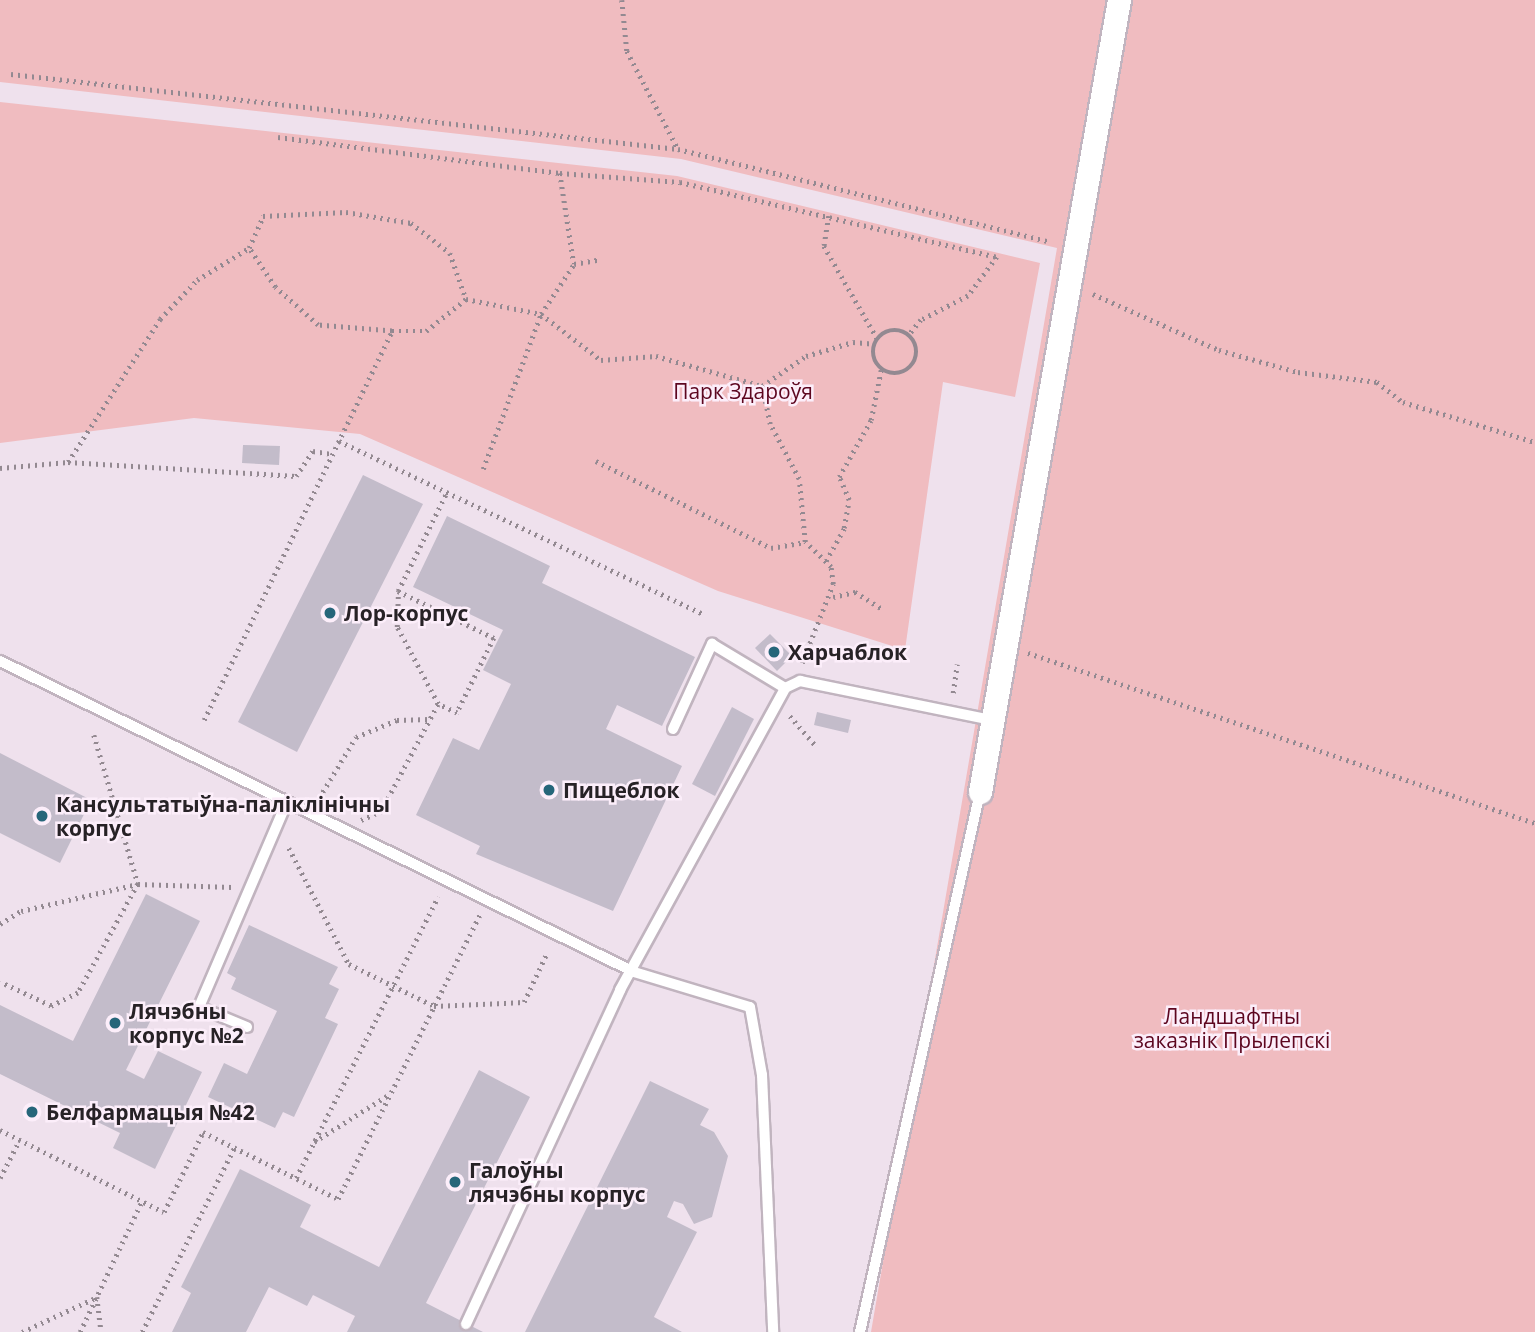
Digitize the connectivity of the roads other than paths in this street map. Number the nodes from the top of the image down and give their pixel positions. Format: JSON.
{"nodes":[{"id":1,"x":1119,"y":0,"type":"edge"},
{"id":2,"x":0,"y":661,"type":"edge"},
{"id":3,"x":785,"y":688,"type":"junction"},
{"id":4,"x":993,"y":720,"type":"junction"},
{"id":5,"x":673,"y":729,"type":"dead end"},
{"id":6,"x":980,"y":792,"type":"joint"},
{"id":7,"x":287,"y":802,"type":"junction"},
{"id":8,"x":634,"y":972,"type":"junction"},
{"id":9,"x":247,"y":1027,"type":"dead end"},
{"id":10,"x":466,"y":1324,"type":"dead end"},
{"id":11,"x":773,"y":1332,"type":"edge"},
{"id":12,"x":860,"y":1332,"type":"edge"}],
"edges":[{"from":1,"to":4,"type":"street"},
{"from":2,"to":7,"type":"lane"},
{"from":3,"to":4,"type":"lane"},
{"from":3,"to":5,"type":"lane"},
{"from":3,"to":8,"type":"lane"},
{"from":4,"to":6,"type":"street"},
{"from":6,"to":12,"type":"lane"},
{"from":7,"to":8,"type":"lane"},
{"from":7,"to":9,"type":"lane"},
{"from":8,"to":10,"type":"lane"},
{"from":8,"to":11,"type":"lane"}]}
